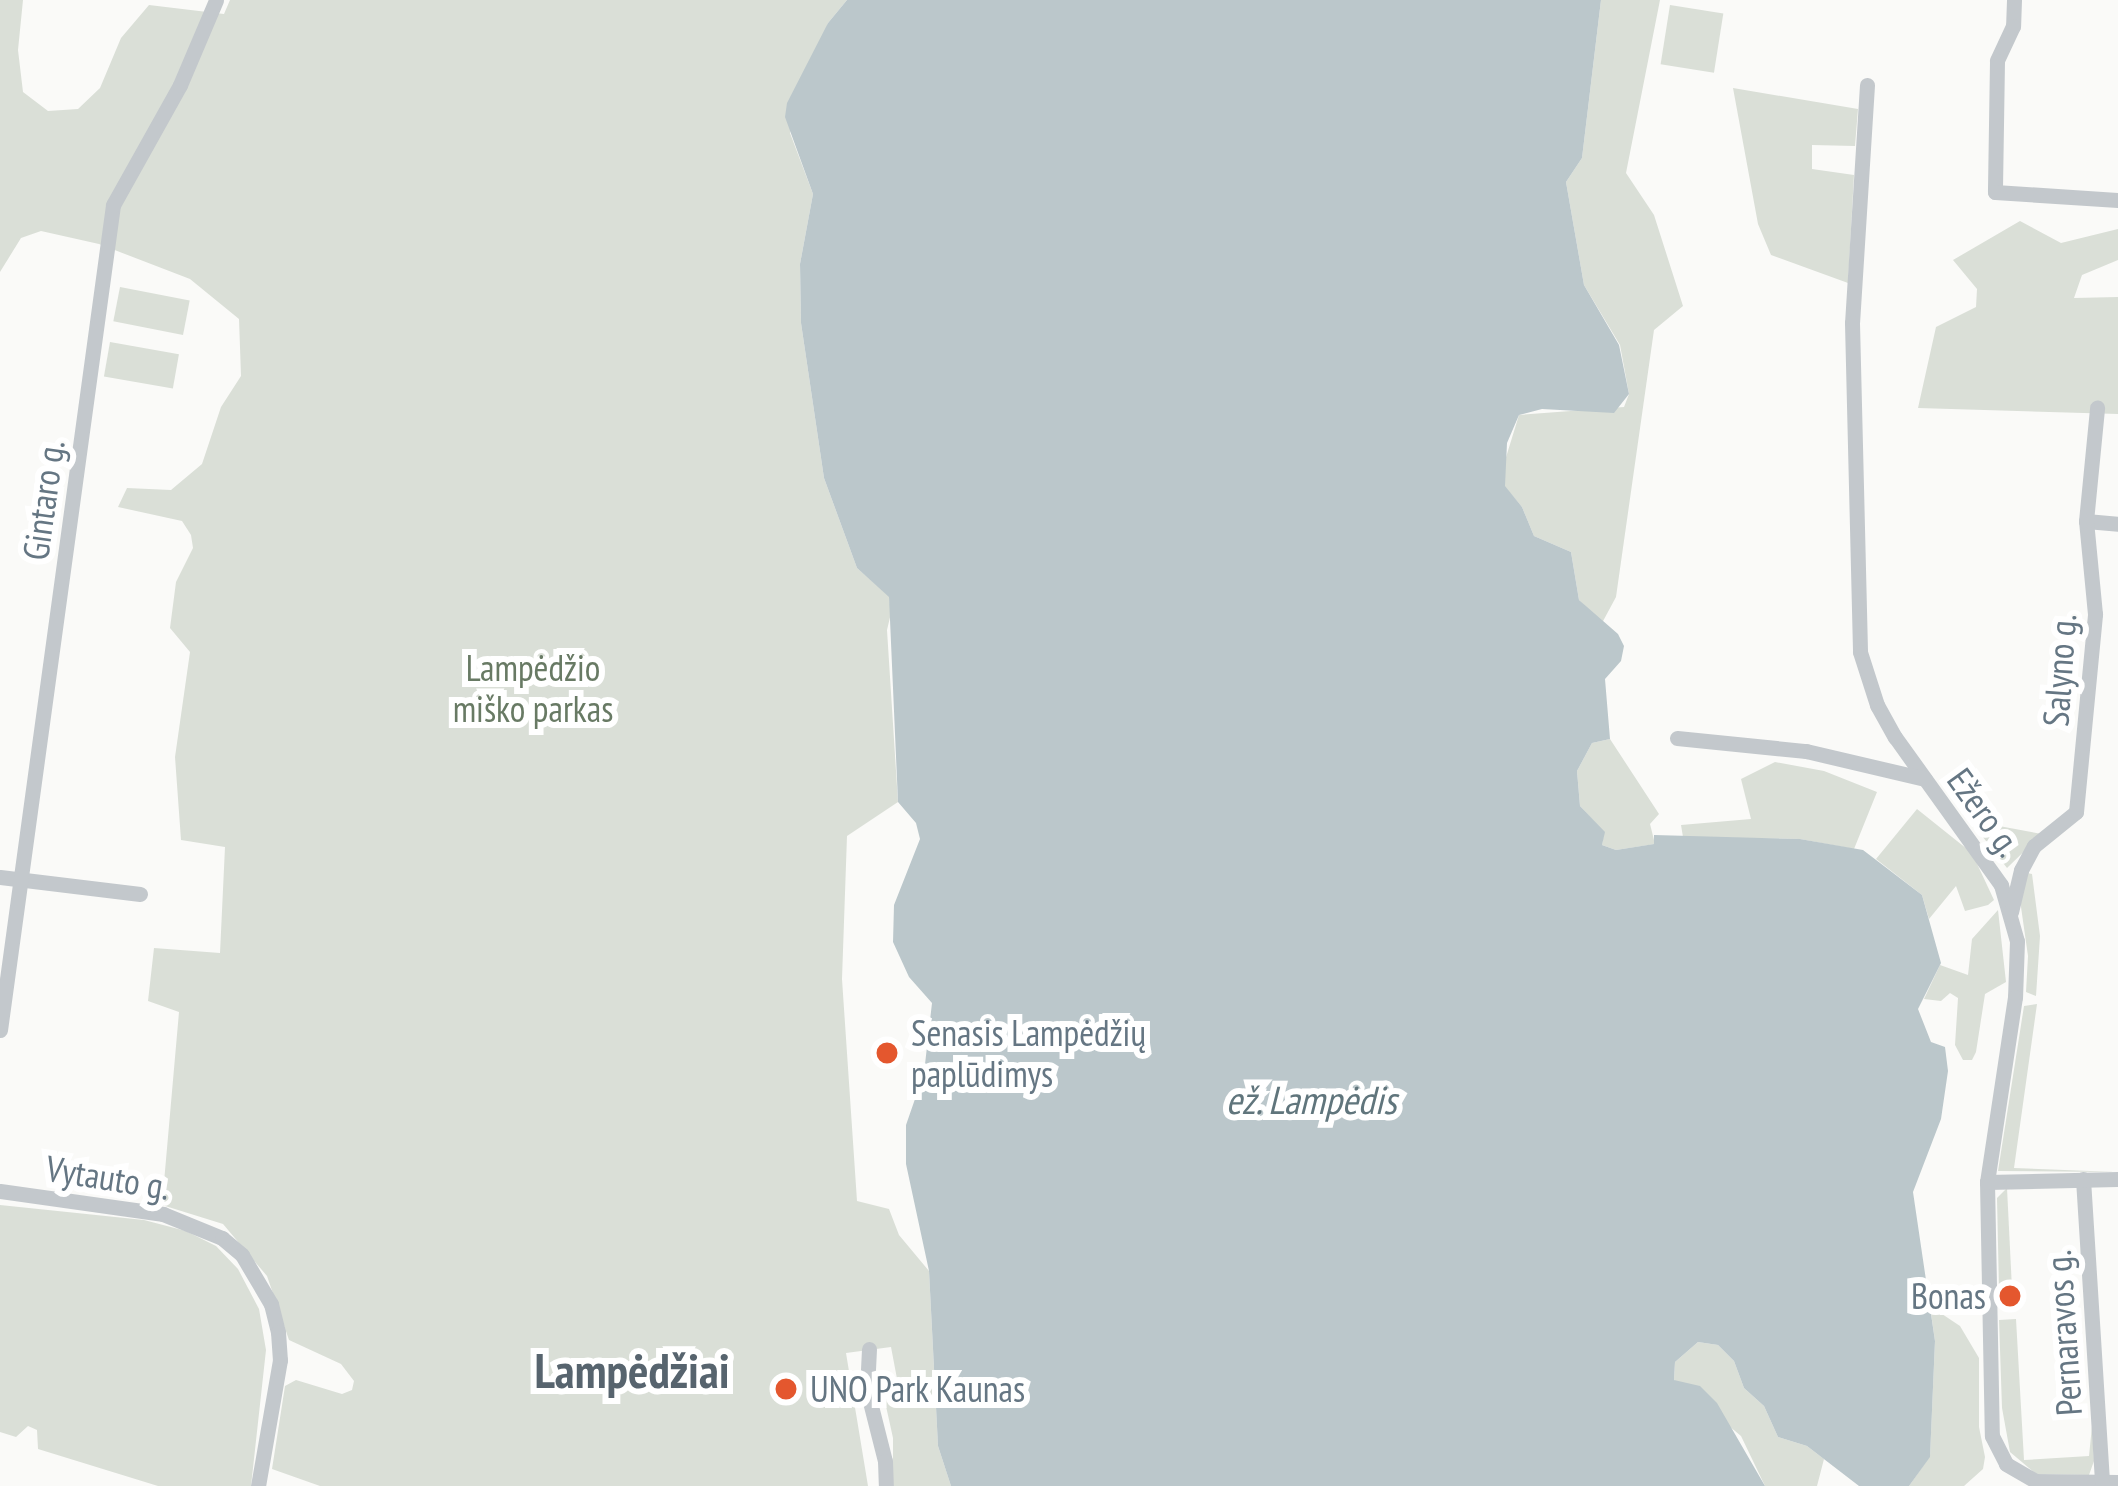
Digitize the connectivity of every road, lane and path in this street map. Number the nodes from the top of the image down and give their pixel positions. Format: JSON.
{"nodes":[{"id":1,"x":216,"y":0,"type":"edge"},
{"id":2,"x":2014,"y":0,"type":"edge"},
{"id":3,"x":1867,"y":86,"type":"dead end"},
{"id":4,"x":2118,"y":200,"type":"edge"},
{"id":5,"x":2097,"y":408,"type":"dead end"},
{"id":6,"x":2086,"y":521,"type":"junction"},
{"id":7,"x":2118,"y":524,"type":"edge"},
{"id":8,"x":1677,"y":737,"type":"dead end"},
{"id":9,"x":1925,"y":779,"type":"junction"},
{"id":10,"x":0,"y":877,"type":"edge"},
{"id":11,"x":20,"y":880,"type":"junction"},
{"id":12,"x":140,"y":894,"type":"dead end"},
{"id":13,"x":2011,"y":912,"type":"junction"},
{"id":14,"x":0,"y":1030,"type":"edge"},
{"id":15,"x":2083,"y":1179,"type":"junction"},
{"id":16,"x":2118,"y":1179,"type":"edge"},
{"id":17,"x":1987,"y":1181,"type":"junction"},
{"id":18,"x":0,"y":1191,"type":"edge"},
{"id":19,"x":869,"y":1349,"type":"dead end"},
{"id":20,"x":2110,"y":1483,"type":"edge"},
{"id":21,"x":258,"y":1486,"type":"edge"},
{"id":22,"x":886,"y":1486,"type":"edge"}],
"edges":[{"from":1,"to":11,"type":"street","name":"Gintaro g."},
{"from":2,"to":4,"type":"street"},
{"from":3,"to":9,"type":"street","name":"Ežero g."},
{"from":5,"to":6,"type":"street","name":"Salyno g."},
{"from":6,"to":7,"type":"street"},
{"from":6,"to":13,"type":"street","name":"Salyno g."},
{"from":8,"to":9,"type":"street"},
{"from":9,"to":13,"type":"street","name":"Ežero g."},
{"from":10,"to":11,"type":"street"},
{"from":11,"to":12,"type":"street"},
{"from":11,"to":14,"type":"street","name":"Gintaro g."},
{"from":13,"to":17,"type":"street","name":"Ežero g."},
{"from":15,"to":16,"type":"street"},
{"from":15,"to":17,"type":"street"},
{"from":15,"to":20,"type":"street","name":"Pernaravos g."},
{"from":17,"to":20,"type":"street","name":"Ežero g."},
{"from":18,"to":21,"type":"street","name":"Vytauto g."},
{"from":19,"to":22,"type":"street"}]}
